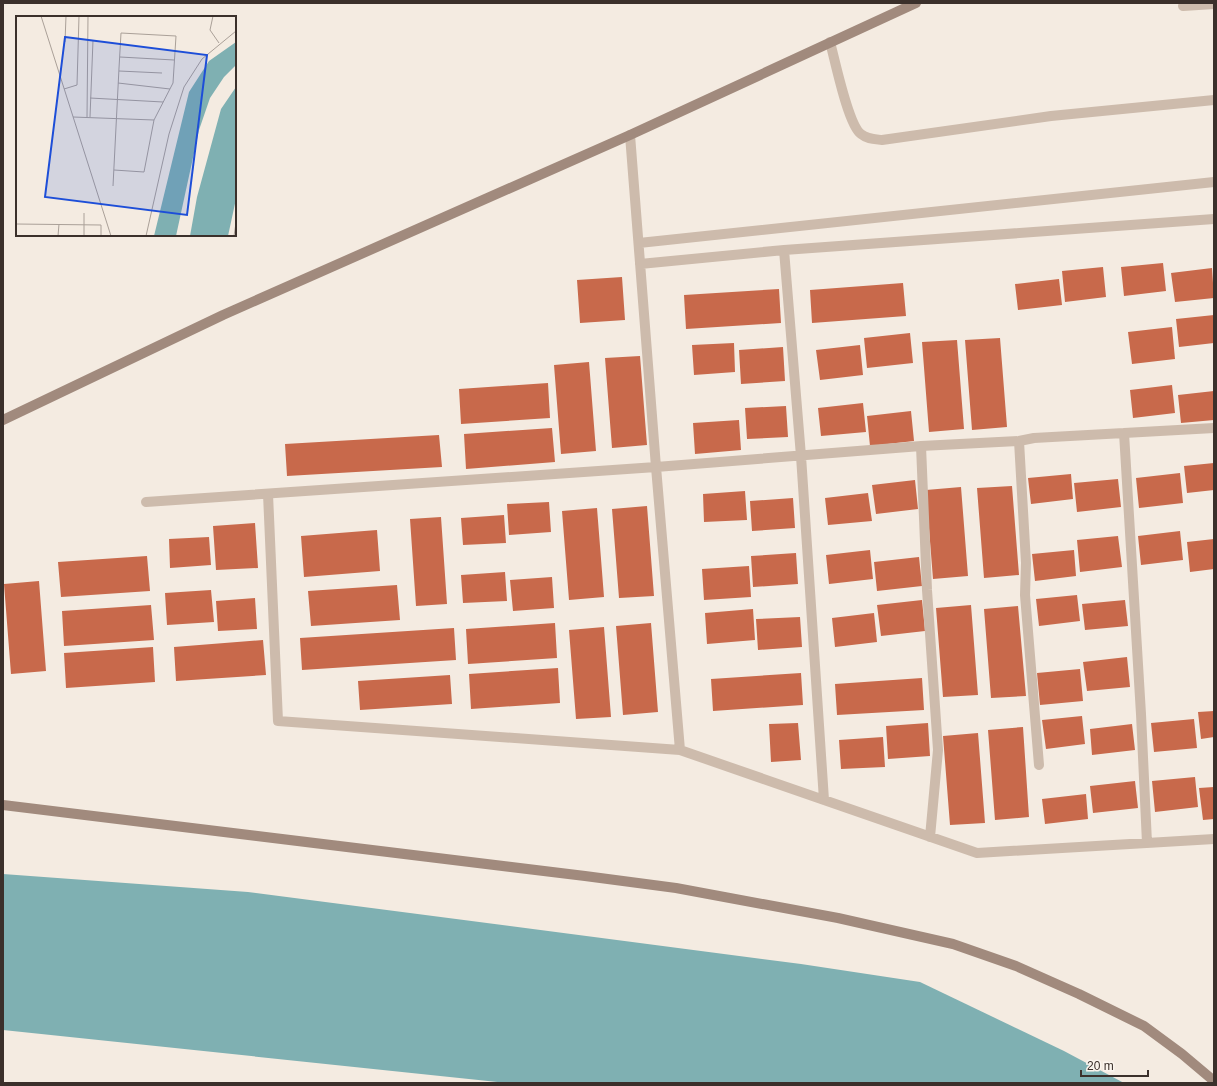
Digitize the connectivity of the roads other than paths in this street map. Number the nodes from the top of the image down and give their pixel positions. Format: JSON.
{"nodes":[{"id":1,"x":916,"y":3,"type":"edge"},
{"id":2,"x":1214,"y":4,"type":"edge"},
{"id":3,"x":1183,"y":6,"type":"dead end"},
{"id":4,"x":830,"y":42,"type":"junction"},
{"id":5,"x":1214,"y":100,"type":"edge"},
{"id":6,"x":630,"y":135,"type":"junction"},
{"id":7,"x":1214,"y":182,"type":"edge"},
{"id":8,"x":1214,"y":219,"type":"edge"},
{"id":9,"x":638,"y":243,"type":"junction"},
{"id":10,"x":784,"y":250,"type":"junction"},
{"id":11,"x":640,"y":264,"type":"junction"},
{"id":12,"x":3,"y":420,"type":"edge"},
{"id":13,"x":1214,"y":428,"type":"edge"},
{"id":14,"x":1124,"y":433,"type":"junction"},
{"id":15,"x":1019,"y":441,"type":"junction"},
{"id":16,"x":921,"y":446,"type":"junction"},
{"id":17,"x":801,"y":456,"type":"junction"},
{"id":18,"x":656,"y":467,"type":"junction"},
{"id":19,"x":268,"y":494,"type":"junction"},
{"id":20,"x":146,"y":502,"type":"dead end"},
{"id":21,"x":680,"y":750,"type":"junction"},
{"id":22,"x":1039,"y":765,"type":"dead end"},
{"id":23,"x":824,"y":800,"type":"junction"},
{"id":24,"x":3,"y":805,"type":"edge"},
{"id":25,"x":930,"y":837,"type":"junction"},
{"id":26,"x":1214,"y":839,"type":"edge"},
{"id":27,"x":1147,"y":843,"type":"junction"},
{"id":28,"x":1214,"y":1081,"type":"edge"}],
"edges":[{"from":1,"to":4,"type":"street"},
{"from":2,"to":3,"type":"street"},
{"from":4,"to":5,"type":"street"},
{"from":4,"to":6,"type":"street"},
{"from":6,"to":9,"type":"street"},
{"from":6,"to":12,"type":"street"},
{"from":7,"to":9,"type":"street"},
{"from":8,"to":10,"type":"street"},
{"from":9,"to":11,"type":"street"},
{"from":10,"to":11,"type":"street"},
{"from":10,"to":17,"type":"street"},
{"from":11,"to":18,"type":"street"},
{"from":13,"to":14,"type":"street"},
{"from":14,"to":15,"type":"street"},
{"from":14,"to":27,"type":"street"},
{"from":15,"to":16,"type":"street"},
{"from":15,"to":22,"type":"street"},
{"from":16,"to":17,"type":"street"},
{"from":16,"to":25,"type":"street"},
{"from":17,"to":18,"type":"street"},
{"from":17,"to":23,"type":"street"},
{"from":18,"to":19,"type":"street"},
{"from":18,"to":21,"type":"street"},
{"from":19,"to":20,"type":"street"},
{"from":19,"to":21,"type":"street"},
{"from":21,"to":23,"type":"street"},
{"from":23,"to":25,"type":"street"},
{"from":24,"to":28,"type":"street"},
{"from":25,"to":27,"type":"street"},
{"from":26,"to":27,"type":"street"}]}
